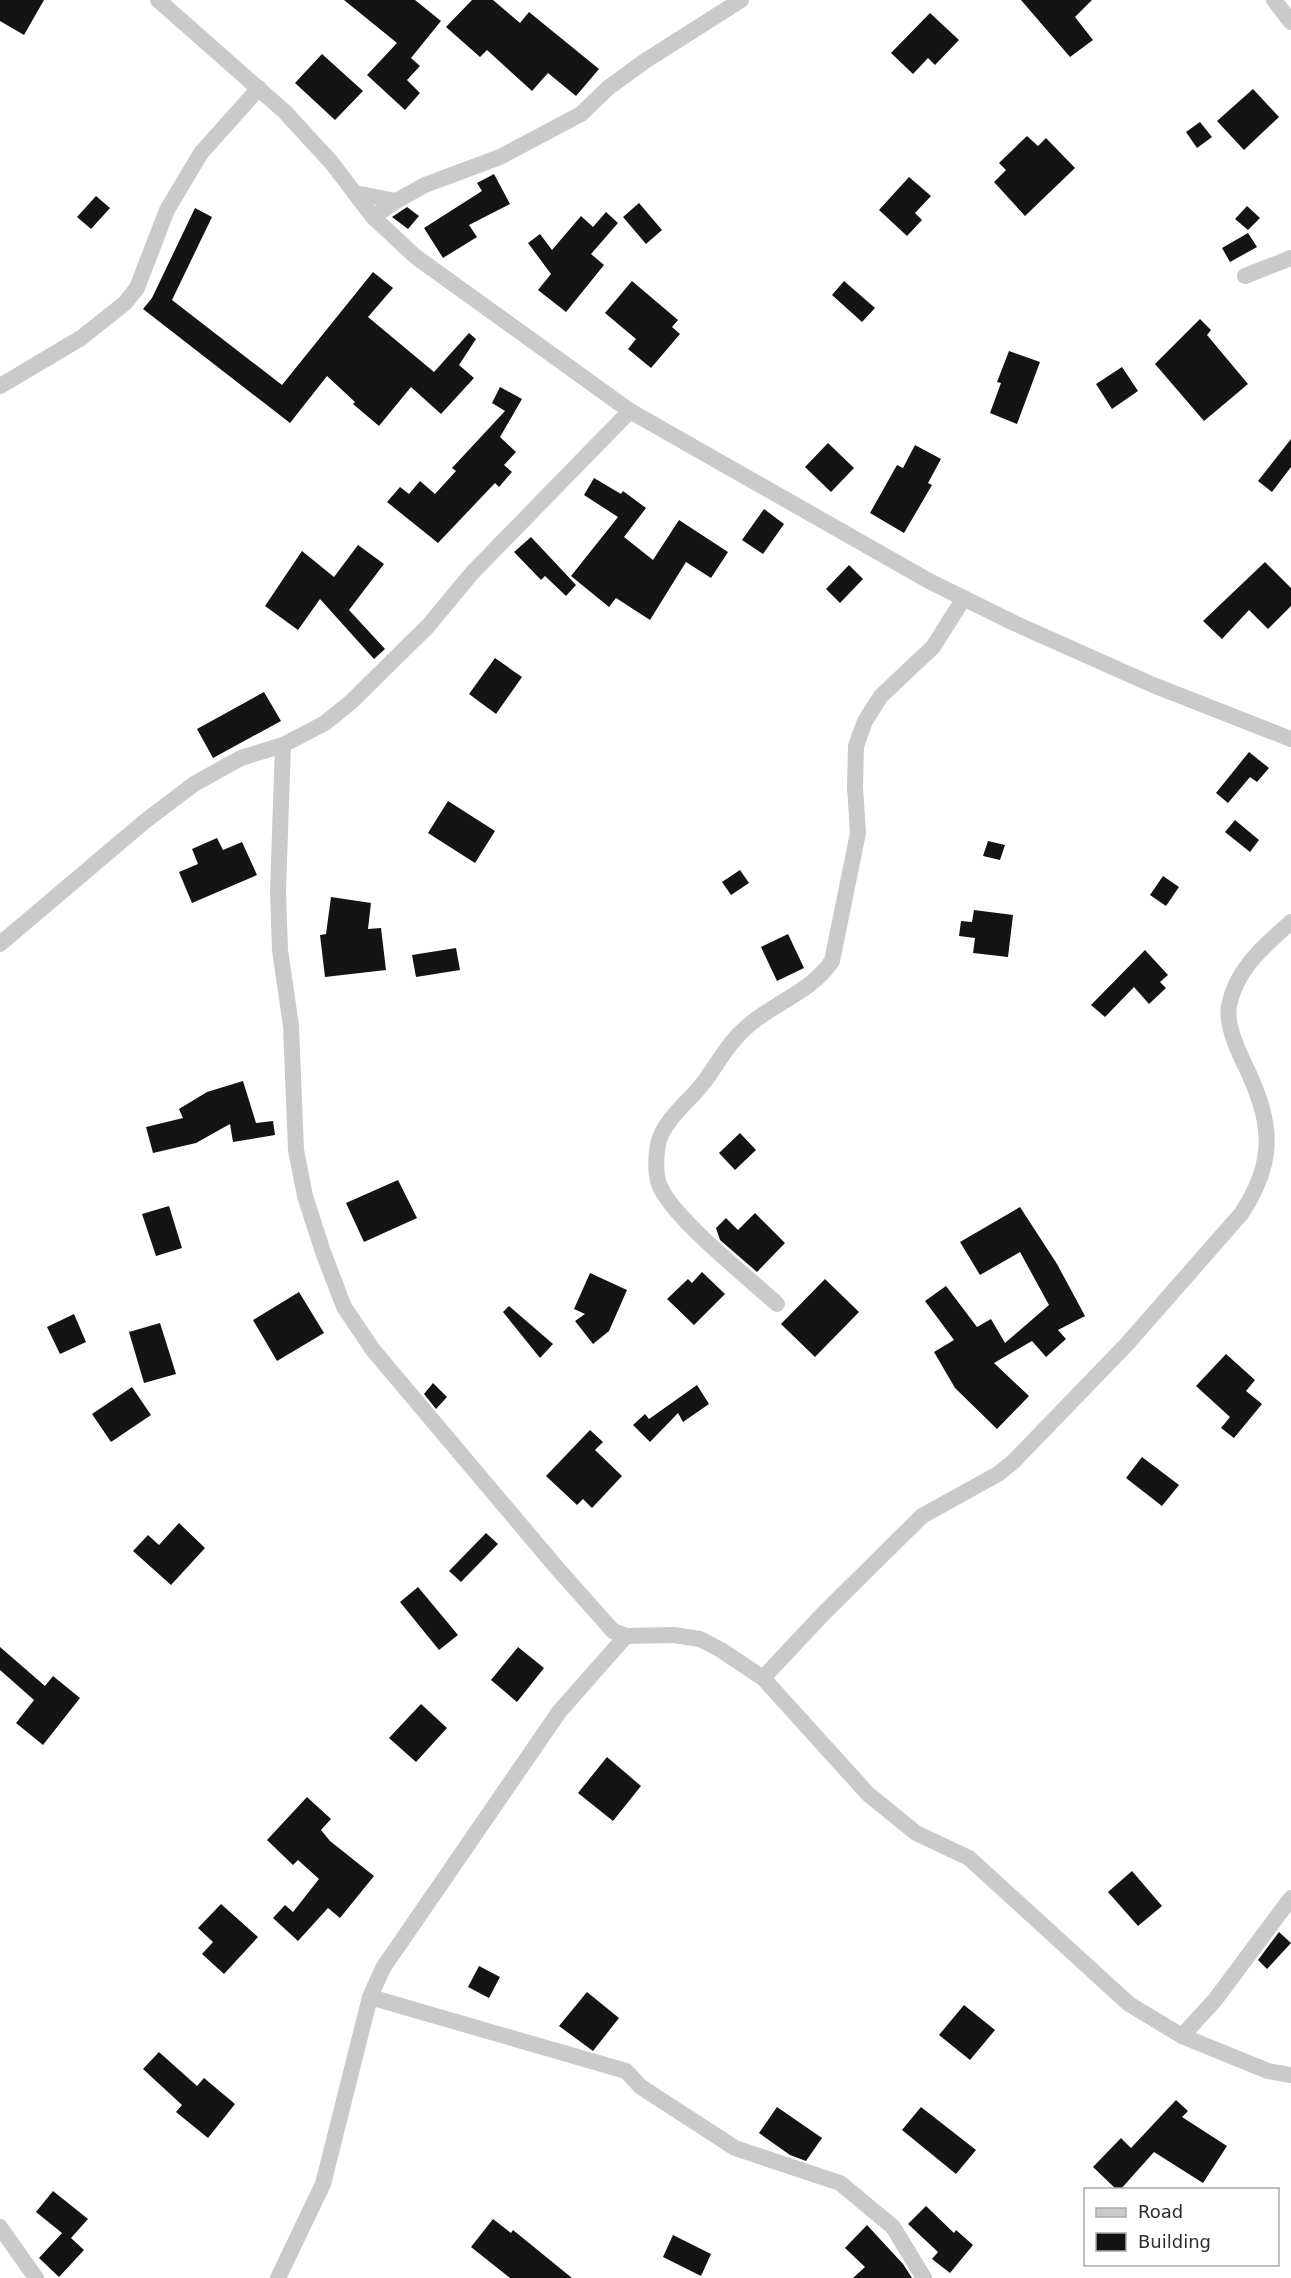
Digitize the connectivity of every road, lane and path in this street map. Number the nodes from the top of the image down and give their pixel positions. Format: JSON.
{"nodes":[{"id":1,"x":158,"y":0,"type":"edge"},
{"id":2,"x":741,"y":0,"type":"edge"},
{"id":3,"x":1274,"y":0,"type":"edge"},
{"id":4,"x":1291,"y":22,"type":"edge"},
{"id":5,"x":259,"y":88,"type":"junction"},
{"id":6,"x":355,"y":194,"type":"junction"},
{"id":7,"x":396,"y":201,"type":"junction"},
{"id":8,"x":373,"y":217,"type":"junction"},
{"id":9,"x":1291,"y":258,"type":"edge"},
{"id":10,"x":1245,"y":276,"type":"dead end"},
{"id":11,"x":0,"y":386,"type":"edge"},
{"id":12,"x":630,"y":411,"type":"junction"},
{"id":13,"x":964,"y":598,"type":"junction"},
{"id":14,"x":1291,"y":739,"type":"edge"},
{"id":15,"x":283,"y":745,"type":"junction"},
{"id":16,"x":1291,"y":922,"type":"edge"},
{"id":17,"x":0,"y":944,"type":"edge"},
{"id":18,"x":777,"y":1304,"type":"dead end"},
{"id":19,"x":626,"y":1636,"type":"junction"},
{"id":20,"x":763,"y":1678,"type":"junction"},
{"id":21,"x":1291,"y":1898,"type":"edge"},
{"id":22,"x":370,"y":1997,"type":"junction"},
{"id":23,"x":1182,"y":2036,"type":"junction"},
{"id":24,"x":1291,"y":2075,"type":"edge"},
{"id":25,"x":0,"y":2227,"type":"edge"},
{"id":26,"x":36,"y":2278,"type":"edge"},
{"id":27,"x":278,"y":2278,"type":"edge"},
{"id":28,"x":924,"y":2278,"type":"edge"}],
"edges":[{"from":1,"to":5,"type":"street"},
{"from":2,"to":7,"type":"street"},
{"from":3,"to":4,"type":"street"},
{"from":5,"to":6,"type":"street"},
{"from":5,"to":11,"type":"street"},
{"from":6,"to":7,"type":"street"},
{"from":6,"to":8,"type":"street"},
{"from":7,"to":8,"type":"street"},
{"from":8,"to":12,"type":"street"},
{"from":9,"to":10,"type":"street"},
{"from":12,"to":13,"type":"street"},
{"from":12,"to":15,"type":"street"},
{"from":13,"to":14,"type":"street"},
{"from":13,"to":18,"type":"street"},
{"from":15,"to":17,"type":"street"},
{"from":15,"to":19,"type":"street"},
{"from":16,"to":20,"type":"street"},
{"from":19,"to":20,"type":"street"},
{"from":19,"to":22,"type":"street"},
{"from":20,"to":23,"type":"street"},
{"from":21,"to":23,"type":"street"},
{"from":22,"to":27,"type":"street"},
{"from":22,"to":28,"type":"street"},
{"from":23,"to":24,"type":"street"},
{"from":25,"to":26,"type":"street"}]}
